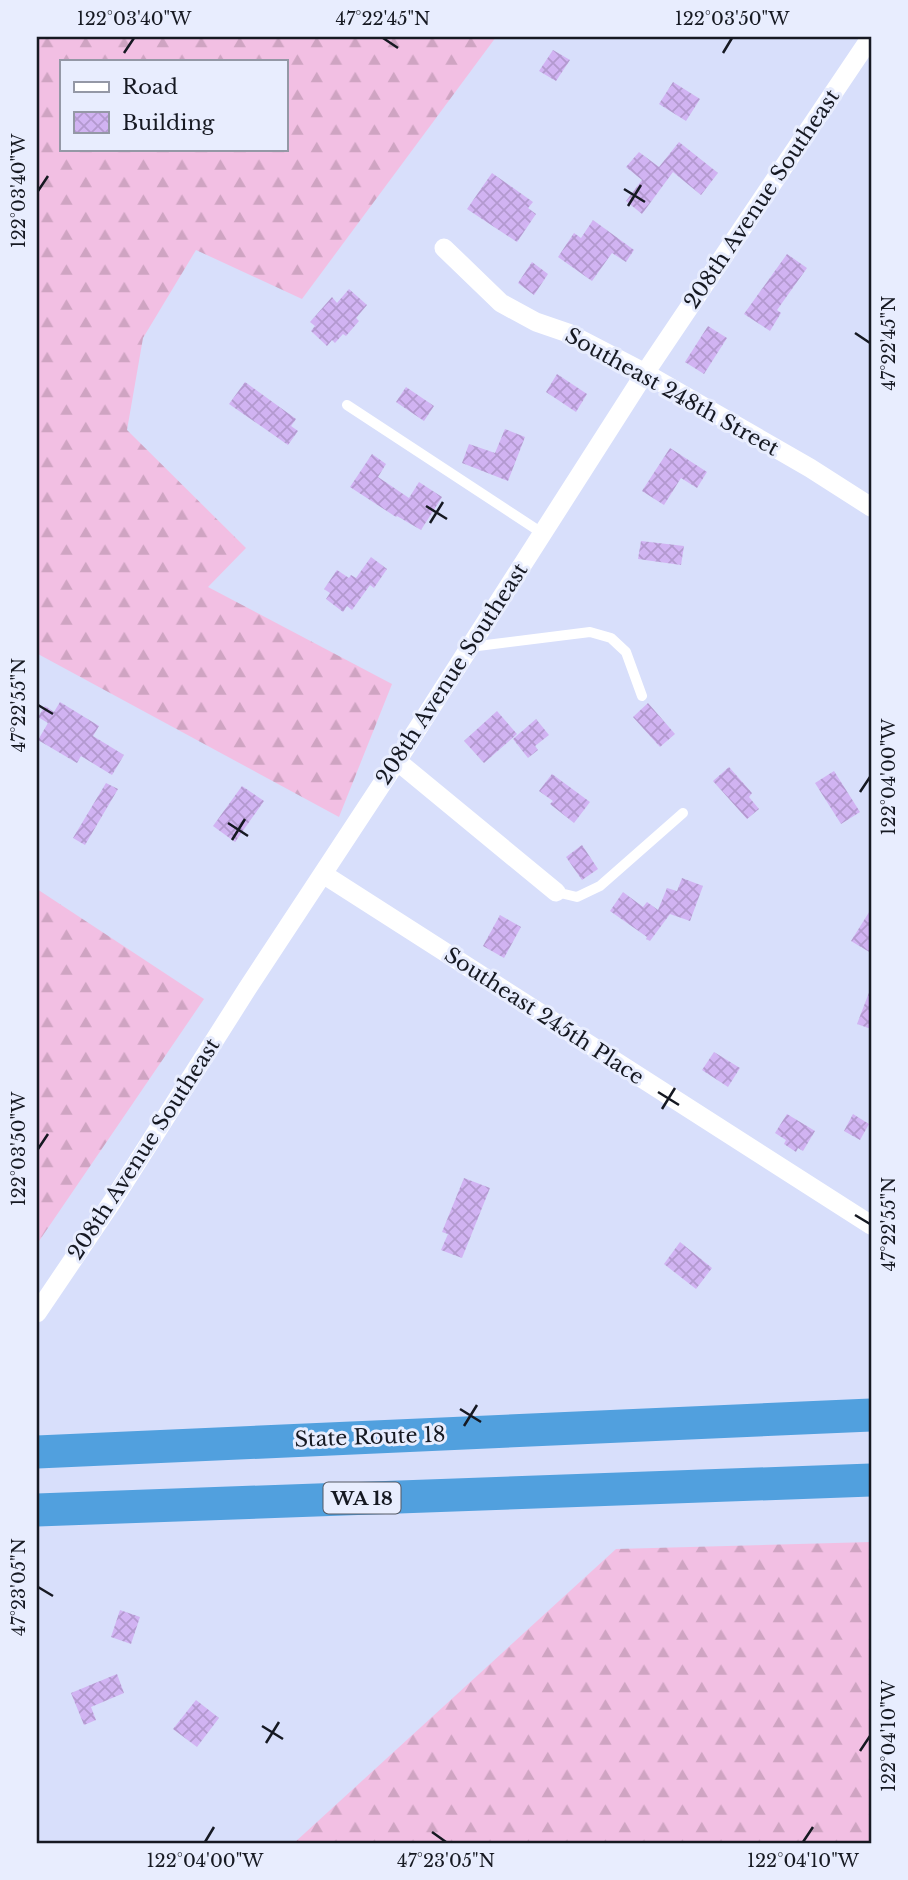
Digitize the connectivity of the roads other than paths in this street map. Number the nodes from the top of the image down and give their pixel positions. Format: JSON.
{"nodes":[{"id":1,"x":871,"y":37,"type":"edge"},
{"id":2,"x":444,"y":248,"type":"dead end"},
{"id":3,"x":645,"y":373,"type":"junction"},
{"id":4,"x":347,"y":405,"type":"dead end"},
{"id":5,"x":871,"y":507,"type":"edge"},
{"id":6,"x":542,"y":533,"type":"junction"},
{"id":7,"x":470,"y":647,"type":"junction"},
{"id":8,"x":642,"y":696,"type":"dead end"},
{"id":9,"x":397,"y":761,"type":"junction"},
{"id":10,"x":683,"y":813,"type":"dead end"},
{"id":11,"x":323,"y":874,"type":"junction"},
{"id":12,"x":556,"y":892,"type":"joint"},
{"id":13,"x":871,"y":1225,"type":"edge"},
{"id":14,"x":37,"y":1313,"type":"edge"},
{"id":15,"x":871,"y":1415,"type":"edge"},
{"id":16,"x":37,"y":1452,"type":"edge"},
{"id":17,"x":871,"y":1480,"type":"edge"},
{"id":18,"x":37,"y":1510,"type":"edge"}],
"edges":[{"from":1,"to":3,"type":"street","name":"208th Avenue Southeast"},
{"from":2,"to":3,"type":"street","name":"Southeast 248th Street"},
{"from":3,"to":5,"type":"street","name":"Southeast 248th Street"},
{"from":3,"to":6,"type":"street","name":"208th Avenue Southeast"},
{"from":4,"to":6,"type":"lane"},
{"from":6,"to":7,"type":"street","name":"208th Avenue Southeast"},
{"from":7,"to":8,"type":"lane"},
{"from":7,"to":9,"type":"street","name":"208th Avenue Southeast"},
{"from":9,"to":11,"type":"street","name":"208th Avenue Southeast"},
{"from":9,"to":12,"type":"street"},
{"from":10,"to":12,"type":"lane"},
{"from":11,"to":13,"type":"street","name":"Southeast 245th Place"},
{"from":11,"to":14,"type":"street","name":"208th Avenue Southeast"},
{"from":15,"to":16,"type":"highway","name":"State Route 18"},
{"from":17,"to":18,"type":"highway","number":"WA 18"}]}
